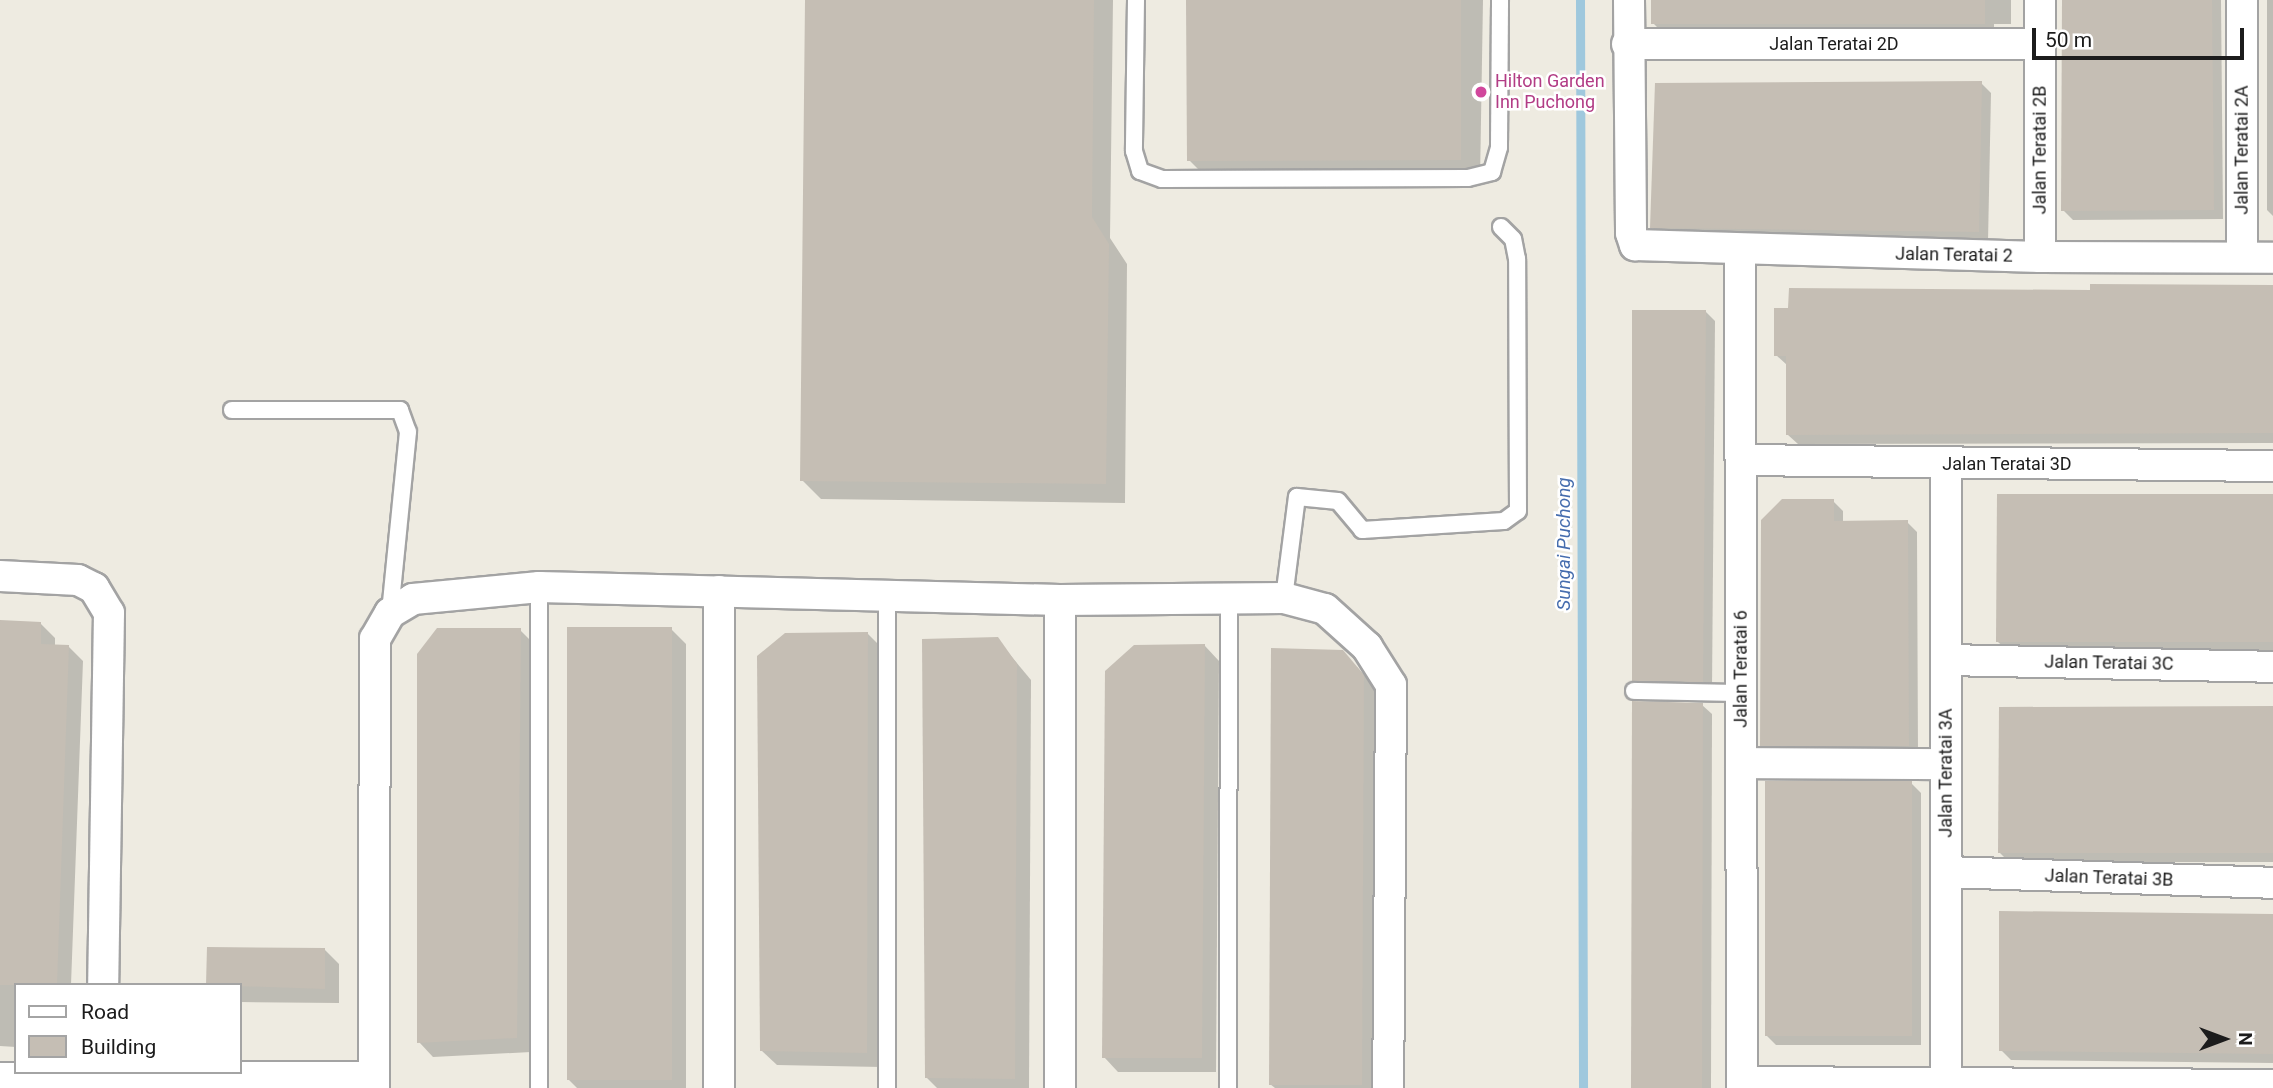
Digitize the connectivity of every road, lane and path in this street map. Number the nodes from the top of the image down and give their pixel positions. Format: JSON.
{"nodes":[{"id":1,"x":1136,"y":0,"type":"edge"},
{"id":2,"x":1500,"y":0,"type":"edge"},
{"id":3,"x":1629,"y":0,"type":"edge"},
{"id":4,"x":2040,"y":0,"type":"edge"},
{"id":5,"x":2242,"y":0,"type":"edge"},
{"id":6,"x":1627,"y":44,"type":"junction"},
{"id":7,"x":2040,"y":44,"type":"junction"},
{"id":8,"x":1501,"y":227,"type":"dead end"},
{"id":9,"x":1740,"y":250,"type":"junction"},
{"id":10,"x":2040,"y":257,"type":"junction"},
{"id":11,"x":2242,"y":257,"type":"junction"},
{"id":12,"x":2273,"y":258,"type":"edge"},
{"id":13,"x":232,"y":410,"type":"dead end"},
{"id":14,"x":1741,"y":460,"type":"junction"},
{"id":15,"x":1946,"y":464,"type":"junction"},
{"id":16,"x":2273,"y":466,"type":"edge"},
{"id":17,"x":0,"y":576,"type":"edge"},
{"id":18,"x":540,"y":587,"type":"junction"},
{"id":19,"x":719,"y":591,"type":"junction"},
{"id":20,"x":887,"y":596,"type":"junction"},
{"id":21,"x":1284,"y":598,"type":"junction"},
{"id":22,"x":1229,"y":599,"type":"junction"},
{"id":23,"x":1060,"y":600,"type":"junction"},
{"id":24,"x":390,"y":613,"type":"junction"},
{"id":25,"x":1946,"y":660,"type":"junction"},
{"id":26,"x":2273,"y":667,"type":"edge"},
{"id":27,"x":1634,"y":691,"type":"dead end"},
{"id":28,"x":1741,"y":693,"type":"junction"},
{"id":29,"x":1741,"y":763,"type":"junction"},
{"id":30,"x":1946,"y":764,"type":"junction"},
{"id":31,"x":1946,"y":872,"type":"junction"},
{"id":32,"x":2273,"y":883,"type":"edge"},
{"id":33,"x":103,"y":983,"type":"edge"},
{"id":34,"x":102,"y":1075,"type":"edge"},
{"id":35,"x":0,"y":1078,"type":"edge"},
{"id":36,"x":1946,"y":1082,"type":"junction"},
{"id":37,"x":71,"y":1083,"type":"edge"},
{"id":38,"x":374,"y":1083,"type":"edge"},
{"id":39,"x":1742,"y":1085,"type":"edge"},
{"id":40,"x":2273,"y":1085,"type":"edge"},
{"id":41,"x":539,"y":1088,"type":"edge"},
{"id":42,"x":719,"y":1088,"type":"edge"},
{"id":43,"x":887,"y":1088,"type":"edge"},
{"id":44,"x":1060,"y":1088,"type":"edge"},
{"id":45,"x":1228,"y":1088,"type":"edge"},
{"id":46,"x":1388,"y":1088,"type":"edge"}],
"edges":[{"from":1,"to":2,"type":"lane"},
{"from":3,"to":6,"type":"street"},
{"from":4,"to":7,"type":"street","name":"Jalan Teratai 2B"},
{"from":5,"to":11,"type":"street","name":"Jalan Teratai 2A"},
{"from":6,"to":7,"type":"street","name":"Jalan Teratai 2D"},
{"from":6,"to":9,"type":"street","name":"Jalan Teratai 2"},
{"from":7,"to":10,"type":"street","name":"Jalan Teratai 2B"},
{"from":8,"to":21,"type":"lane"},
{"from":9,"to":10,"type":"street","name":"Jalan Teratai 2"},
{"from":9,"to":14,"type":"street","name":"Jalan Teratai 6"},
{"from":10,"to":11,"type":"street","name":"Jalan Teratai 2"},
{"from":11,"to":12,"type":"street","name":"Jalan Teratai 2"},
{"from":13,"to":24,"type":"lane"},
{"from":14,"to":15,"type":"street","name":"Jalan Teratai 3D"},
{"from":14,"to":28,"type":"street","name":"Jalan Teratai 6"},
{"from":15,"to":16,"type":"street","name":"Jalan Teratai 3D"},
{"from":15,"to":25,"type":"street","name":"Jalan Teratai 3A"},
{"from":17,"to":33,"type":"street"},
{"from":18,"to":19,"type":"street"},
{"from":18,"to":24,"type":"street"},
{"from":18,"to":41,"type":"lane"},
{"from":19,"to":20,"type":"street"},
{"from":19,"to":42,"type":"street"},
{"from":20,"to":23,"type":"street"},
{"from":20,"to":43,"type":"lane"},
{"from":21,"to":22,"type":"street"},
{"from":21,"to":46,"type":"street"},
{"from":22,"to":23,"type":"street"},
{"from":22,"to":45,"type":"lane"},
{"from":23,"to":44,"type":"street"},
{"from":24,"to":38,"type":"street"},
{"from":25,"to":26,"type":"street","name":"Jalan Teratai 3C"},
{"from":25,"to":30,"type":"street","name":"Jalan Teratai 3A"},
{"from":27,"to":28,"type":"lane"},
{"from":28,"to":29,"type":"street","name":"Jalan Teratai 6"},
{"from":29,"to":30,"type":"street"},
{"from":29,"to":39,"type":"street","name":"Jalan Teratai 6"},
{"from":30,"to":31,"type":"street","name":"Jalan Teratai 3A"},
{"from":31,"to":32,"type":"street","name":"Jalan Teratai 3B"},
{"from":31,"to":36,"type":"street","name":"Jalan Teratai 3A"},
{"from":34,"to":37,"type":"street"},
{"from":34,"to":38,"type":"street"},
{"from":35,"to":37,"type":"street"},
{"from":36,"to":39,"type":"street"},
{"from":36,"to":40,"type":"street"}]}
